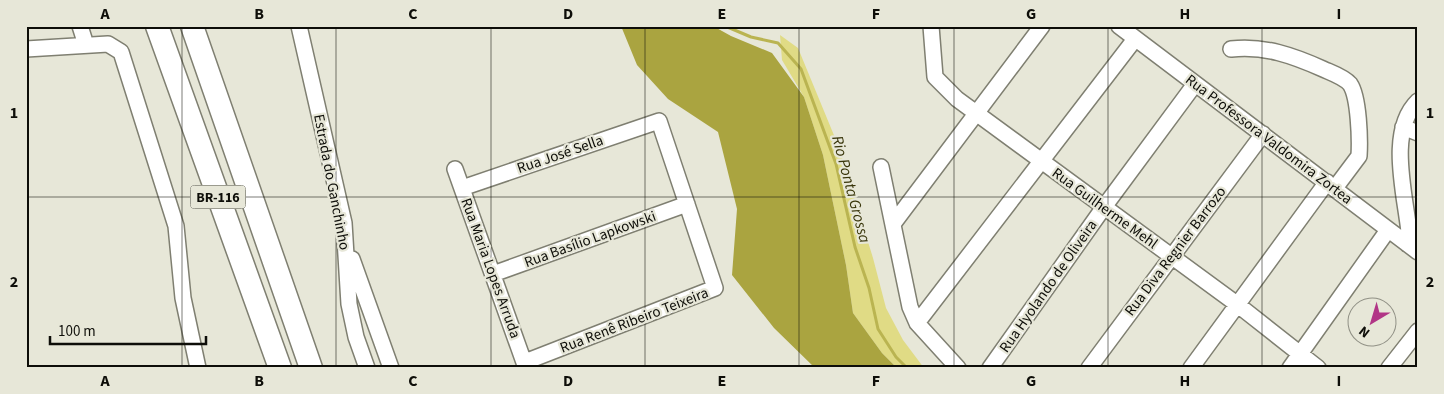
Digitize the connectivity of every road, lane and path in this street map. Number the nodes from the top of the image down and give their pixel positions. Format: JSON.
{"nodes":[{"id":1,"x":80,"y":26,"type":"edge"},
{"id":2,"x":158,"y":26,"type":"edge"},
{"id":3,"x":192,"y":26,"type":"edge"},
{"id":4,"x":299,"y":26,"type":"edge"},
{"id":5,"x":931,"y":26,"type":"edge"},
{"id":6,"x":1042,"y":26,"type":"edge"},
{"id":7,"x":1119,"y":26,"type":"edge"},
{"id":8,"x":1135,"y":39,"type":"junction"},
{"id":9,"x":86,"y":45,"type":"junction"},
{"id":10,"x":26,"y":49,"type":"edge"},
{"id":11,"x":1231,"y":49,"type":"dead end"},
{"id":12,"x":1195,"y":84,"type":"junction"},
{"id":13,"x":1418,"y":101,"type":"edge"},
{"id":14,"x":975,"y":112,"type":"junction"},
{"id":15,"x":1404,"y":127,"type":"junction"},
{"id":16,"x":1418,"y":133,"type":"edge"},
{"id":17,"x":1263,"y":134,"type":"junction"},
{"id":18,"x":1041,"y":161,"type":"junction"},
{"id":19,"x":881,"y":166,"type":"dead end"},
{"id":20,"x":455,"y":169,"type":"dead end"},
{"id":21,"x":1331,"y":185,"type":"junction"},
{"id":22,"x":462,"y":188,"type":"junction"},
{"id":23,"x":687,"y":204,"type":"junction"},
{"id":24,"x":1104,"y":207,"type":"junction"},
{"id":25,"x":893,"y":224,"type":"junction"},
{"id":26,"x":1388,"y":230,"type":"junction"},
{"id":27,"x":347,"y":244,"type":"junction"},
{"id":28,"x":1412,"y":248,"type":"edge"},
{"id":29,"x":1170,"y":256,"type":"junction"},
{"id":30,"x":493,"y":274,"type":"junction"},
{"id":31,"x":1238,"y":305,"type":"junction"},
{"id":32,"x":917,"y":323,"type":"junction"},
{"id":33,"x":1418,"y":331,"type":"edge"},
{"id":34,"x":1300,"y":354,"type":"junction"},
{"id":35,"x":526,"y":365,"type":"edge"},
{"id":36,"x":198,"y":368,"type":"edge"},
{"id":37,"x":280,"y":368,"type":"edge"},
{"id":38,"x":312,"y":368,"type":"edge"},
{"id":39,"x":367,"y":368,"type":"edge"},
{"id":40,"x":391,"y":368,"type":"edge"},
{"id":41,"x":958,"y":368,"type":"edge"},
{"id":42,"x":990,"y":368,"type":"edge"},
{"id":43,"x":1088,"y":368,"type":"edge"},
{"id":44,"x":1191,"y":368,"type":"edge"},
{"id":45,"x":1290,"y":368,"type":"edge"},
{"id":46,"x":1318,"y":368,"type":"edge"},
{"id":47,"x":1389,"y":368,"type":"edge"}],
"edges":[{"from":1,"to":9,"type":"street"},
{"from":2,"to":37,"type":"highway","number":"BR-116"},
{"from":3,"to":38,"type":"highway","number":"BR-116"},
{"from":4,"to":27,"type":"street","name":"Estrada do Ganchinho"},
{"from":5,"to":14,"type":"street","name":"Rua Guilherme Mehl"},
{"from":6,"to":14,"type":"street"},
{"from":7,"to":8,"type":"street","name":"Rua Professora Valdomira Zortea"},
{"from":8,"to":12,"type":"street","name":"Rua Professora Valdomira Zortea"},
{"from":8,"to":18,"type":"street"},
{"from":9,"to":10,"type":"street"},
{"from":9,"to":36,"type":"street"},
{"from":11,"to":21,"type":"street"},
{"from":12,"to":17,"type":"street","name":"Rua Professora Valdomira Zortea"},
{"from":12,"to":24,"type":"street","name":"Rua Hyolando de Oliveira"},
{"from":13,"to":15,"type":"street"},
{"from":14,"to":18,"type":"street","name":"Rua Guilherme Mehl"},
{"from":14,"to":25,"type":"street"},
{"from":15,"to":16,"type":"street"},
{"from":15,"to":28,"type":"street"},
{"from":17,"to":21,"type":"street","name":"Rua Professora Valdomira Zortea"},
{"from":17,"to":29,"type":"street","name":"Rua Diva Regnier Barrozo"},
{"from":18,"to":24,"type":"street","name":"Rua Guilherme Mehl"},
{"from":18,"to":32,"type":"street"},
{"from":19,"to":25,"type":"street"},
{"from":20,"to":22,"type":"street","name":"Rua Maria Lopes Arruda"},
{"from":21,"to":26,"type":"street","name":"Rua Professora Valdomira Zortea"},
{"from":21,"to":31,"type":"street"},
{"from":22,"to":23,"type":"street","name":"Rua José Sella"},
{"from":22,"to":30,"type":"street","name":"Rua Maria Lopes Arruda"},
{"from":23,"to":30,"type":"street","name":"Rua Basílio Lapkowski"},
{"from":23,"to":35,"type":"street","name":"Rua Renê Ribeiro Teixeira"},
{"from":24,"to":29,"type":"street","name":"Rua Guilherme Mehl"},
{"from":24,"to":42,"type":"street","name":"Rua Hyolando de Oliveira"},
{"from":25,"to":32,"type":"street"},
{"from":26,"to":28,"type":"street","name":"Rua Professora Valdomira Zortea"},
{"from":26,"to":34,"type":"street"},
{"from":27,"to":39,"type":"street","name":"Estrada do Ganchinho"},
{"from":27,"to":40,"type":"street"},
{"from":29,"to":31,"type":"street","name":"Rua Guilherme Mehl"},
{"from":29,"to":43,"type":"street","name":"Rua Diva Regnier Barrozo"},
{"from":30,"to":35,"type":"street","name":"Rua Maria Lopes Arruda"},
{"from":31,"to":34,"type":"street","name":"Rua Guilherme Mehl"},
{"from":31,"to":44,"type":"street"},
{"from":32,"to":41,"type":"street"},
{"from":33,"to":47,"type":"street"},
{"from":34,"to":45,"type":"street"},
{"from":34,"to":46,"type":"street","name":"Rua Guilherme Mehl"}]}
